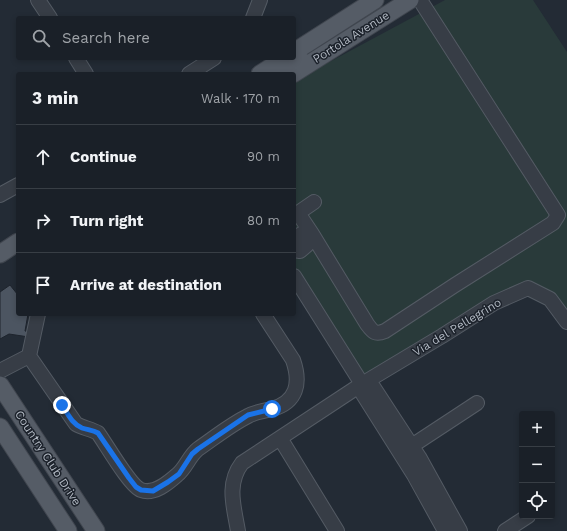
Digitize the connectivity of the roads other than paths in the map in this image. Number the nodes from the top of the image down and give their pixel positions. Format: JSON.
{"nodes":[{"id":1,"x":38,"y":0,"type":"edge"},
{"id":2,"x":260,"y":0,"type":"edge"},
{"id":3,"x":375,"y":0,"type":"edge"},
{"id":4,"x":410,"y":0,"type":"edge"},
{"id":5,"x":420,"y":0,"type":"edge"},
{"id":6,"x":49,"y":16,"type":"edge"},
{"id":7,"x":254,"y":16,"type":"edge"},
{"id":8,"x":326,"y":32,"type":"junction"},
{"id":9,"x":296,"y":51,"type":"edge"},
{"id":10,"x":77,"y":60,"type":"edge"},
{"id":11,"x":211,"y":60,"type":"edge"},
{"id":12,"x":282,"y":60,"type":"edge"},
{"id":13,"x":85,"y":72,"type":"edge"},
{"id":14,"x":192,"y":72,"type":"edge"},
{"id":15,"x":263,"y":72,"type":"edge"},
{"id":16,"x":279,"y":72,"type":"edge"},
{"id":17,"x":296,"y":72,"type":"edge"},
{"id":18,"x":16,"y":186,"type":"edge"},
{"id":19,"x":0,"y":195,"type":"edge"},
{"id":20,"x":314,"y":202,"type":"dead end"},
{"id":21,"x":310,"y":236,"type":"junction"},
{"id":22,"x":296,"y":238,"type":"edge"},
{"id":23,"x":16,"y":245,"type":"edge"},
{"id":24,"x":296,"y":250,"type":"edge"},
{"id":25,"x":0,"y":254,"type":"edge"},
{"id":26,"x":296,"y":279,"type":"edge"},
{"id":27,"x":38,"y":316,"type":"edge"},
{"id":28,"x":264,"y":316,"type":"edge"},
{"id":29,"x":567,"y":322,"type":"edge"},
{"id":30,"x":29,"y":356,"type":"junction"},
{"id":31,"x":0,"y":371,"type":"edge"},
{"id":32,"x":362,"y":384,"type":"junction"},
{"id":33,"x":0,"y":386,"type":"edge"},
{"id":34,"x":477,"y":403,"type":"dead end"},
{"id":35,"x":0,"y":404,"type":"edge"},
{"id":36,"x":0,"y":427,"type":"edge"},
{"id":37,"x":280,"y":438,"type":"junction"},
{"id":38,"x":37,"y":441,"type":"junction"},
{"id":39,"x":406,"y":450,"type":"junction"},
{"id":40,"x":523,"y":519,"type":"edge"},
{"id":41,"x":68,"y":531,"type":"edge"},
{"id":42,"x":96,"y":531,"type":"edge"},
{"id":43,"x":238,"y":531,"type":"edge"},
{"id":44,"x":338,"y":531,"type":"edge"},
{"id":45,"x":445,"y":531,"type":"edge"},
{"id":46,"x":460,"y":531,"type":"edge"},
{"id":47,"x":505,"y":531,"type":"edge"}],
"edges":[{"from":1,"to":6,"type":"street"},
{"from":2,"to":7,"type":"street"},
{"from":3,"to":8,"type":"main road","name":"Portola Avenue"},
{"from":4,"to":17,"type":"main road","name":"Portola Avenue"},
{"from":5,"to":21,"type":"street"},
{"from":8,"to":9,"type":"main road","name":"Portola Avenue"},
{"from":8,"to":16,"type":"main road"},
{"from":10,"to":13,"type":"street"},
{"from":11,"to":14,"type":"street"},
{"from":12,"to":15,"type":"main road"},
{"from":18,"to":19,"type":"street"},
{"from":20,"to":21,"type":"street"},
{"from":21,"to":22,"type":"street"},
{"from":21,"to":24,"type":"street"},
{"from":23,"to":25,"type":"main road"},
{"from":26,"to":32,"type":"street"},
{"from":27,"to":30,"type":"street"},
{"from":28,"to":30,"type":"street"},
{"from":29,"to":32,"type":"street","name":"Via del Pellegrino"},
{"from":30,"to":31,"type":"street"},
{"from":32,"to":37,"type":"street"},
{"from":32,"to":39,"type":"street"},
{"from":33,"to":38,"type":"main road","name":"Country Club Drive"},
{"from":34,"to":39,"type":"street"},
{"from":35,"to":38,"type":"main road"},
{"from":36,"to":41,"type":"main road","name":"Country Club Drive"},
{"from":37,"to":43,"type":"street"},
{"from":37,"to":44,"type":"street"},
{"from":38,"to":42,"type":"main road","name":"Country Club Drive"},
{"from":39,"to":45,"type":"street"},
{"from":39,"to":46,"type":"street"},
{"from":40,"to":47,"type":"street"}]}
